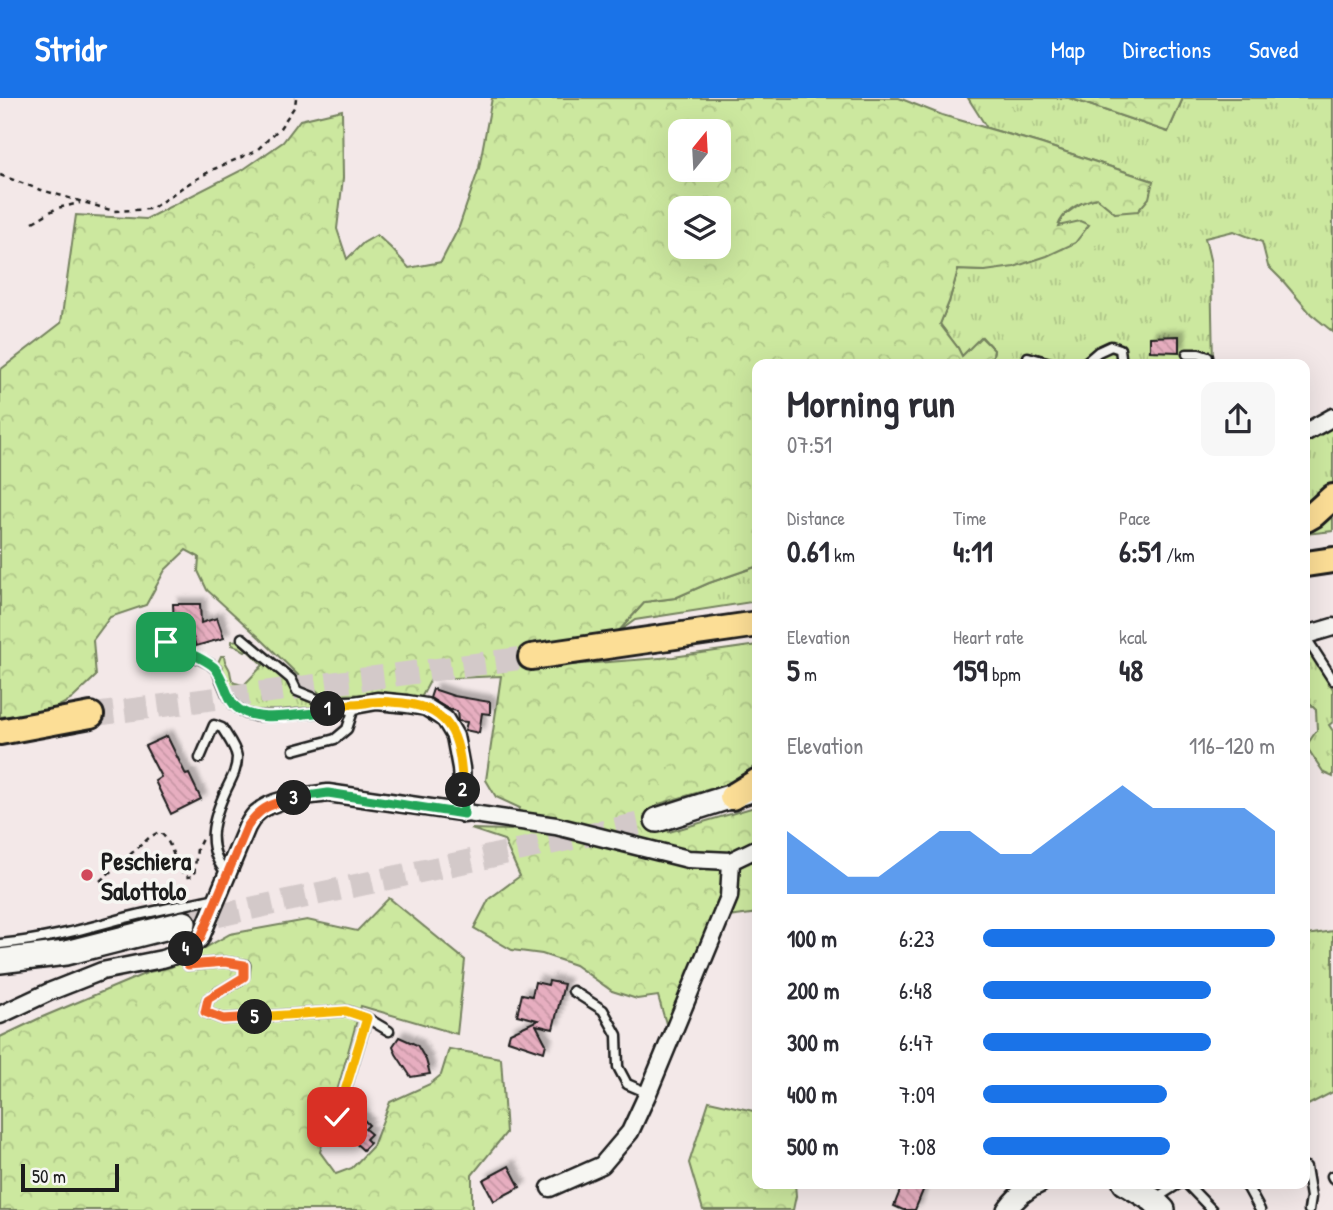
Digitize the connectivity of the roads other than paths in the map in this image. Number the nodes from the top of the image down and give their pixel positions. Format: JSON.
{"nodes":[{"id":1,"x":1187,"y":354,"type":"dead end"},
{"id":2,"x":1028,"y":357,"type":"dead end"},
{"id":3,"x":1035,"y":359,"type":"edge"},
{"id":4,"x":1090,"y":359,"type":"edge"},
{"id":5,"x":1122,"y":359,"type":"edge"},
{"id":6,"x":1208,"y":359,"type":"edge"},
{"id":7,"x":1333,"y":417,"type":"edge"},
{"id":8,"x":1310,"y":430,"type":"edge"},
{"id":9,"x":1333,"y":497,"type":"edge"},
{"id":10,"x":1310,"y":517,"type":"edge"},
{"id":11,"x":1317,"y":550,"type":"edge"},
{"id":12,"x":1333,"y":560,"type":"edge"},
{"id":13,"x":752,"y":618,"type":"edge"},
{"id":14,"x":155,"y":623,"type":"dead end"},
{"id":15,"x":752,"y":625,"type":"edge"},
{"id":16,"x":1333,"y":626,"type":"edge"},
{"id":17,"x":709,"y":632,"type":"junction"},
{"id":18,"x":1310,"y":635,"type":"edge"},
{"id":19,"x":243,"y":638,"type":"dead end"},
{"id":20,"x":752,"y":639,"type":"edge"},
{"id":21,"x":629,"y":642,"type":"junction"},
{"id":22,"x":1310,"y":643,"type":"edge"},
{"id":23,"x":531,"y":657,"type":"tunnel mouth"},
{"id":24,"x":1333,"y":680,"type":"edge"},
{"id":25,"x":355,"y":705,"type":"junction"},
{"id":26,"x":334,"y":706,"type":"junction"},
{"id":27,"x":91,"y":715,"type":"tunnel mouth"},
{"id":28,"x":0,"y":732,"type":"edge"},
{"id":29,"x":294,"y":750,"type":"dead end"},
{"id":30,"x":200,"y":758,"type":"dead end"},
{"id":31,"x":752,"y":785,"type":"edge"},
{"id":32,"x":752,"y":792,"type":"edge"},
{"id":33,"x":732,"y":797,"type":"junction"},
{"id":34,"x":464,"y":814,"type":"junction"},
{"id":35,"x":657,"y":820,"type":"tunnel mouth"},
{"id":36,"x":752,"y":851,"type":"edge"},
{"id":37,"x":731,"y":860,"type":"junction"},
{"id":38,"x":228,"y":875,"type":"junction"},
{"id":39,"x":219,"y":897,"type":"junction"},
{"id":40,"x":184,"y":923,"type":"tunnel mouth"},
{"id":41,"x":0,"y":944,"type":"edge"},
{"id":42,"x":182,"y":953,"type":"junction"},
{"id":43,"x":0,"y":961,"type":"edge"},
{"id":44,"x":573,"y":991,"type":"dead end"},
{"id":45,"x":0,"y":1015,"type":"edge"},
{"id":46,"x":367,"y":1018,"type":"junction"},
{"id":47,"x":389,"y":1031,"type":"dead end"},
{"id":48,"x":648,"y":1093,"type":"junction"},
{"id":49,"x":337,"y":1117,"type":"dead end"},
{"id":50,"x":550,"y":1188,"type":"dead end"},
{"id":51,"x":1027,"y":1189,"type":"edge"},
{"id":52,"x":1134,"y":1189,"type":"edge"},
{"id":53,"x":1170,"y":1189,"type":"edge"},
{"id":54,"x":1192,"y":1189,"type":"edge"},
{"id":55,"x":1249,"y":1189,"type":"edge"},
{"id":56,"x":1310,"y":1189,"type":"edge"},
{"id":57,"x":1151,"y":1201,"type":"edge"},
{"id":58,"x":1007,"y":1210,"type":"edge"},
{"id":59,"x":1212,"y":1210,"type":"edge"},
{"id":60,"x":1260,"y":1210,"type":"edge"},
{"id":61,"x":1309,"y":1210,"type":"edge"}],
"edges":[{"from":1,"to":6,"type":"lane"},
{"from":2,"to":3,"type":"lane"},
{"from":4,"to":5,"type":"lane"},
{"from":7,"to":8,"type":"street"},
{"from":9,"to":10,"type":"main road"},
{"from":11,"to":12,"type":"main road"},
{"from":13,"to":17,"type":"main road"},
{"from":14,"to":26,"type":"lane"},
{"from":15,"to":17,"type":"main road"},
{"from":16,"to":18,"type":"street"},
{"from":17,"to":21,"type":"main road"},
{"from":19,"to":26,"type":"lane"},
{"from":20,"to":21,"type":"main road"},
{"from":21,"to":23,"type":"main road"},
{"from":22,"to":24,"type":"lane"},
{"from":25,"to":26,"type":"street"},
{"from":25,"to":29,"type":"lane"},
{"from":25,"to":34,"type":"street"},
{"from":27,"to":28,"type":"main road"},
{"from":30,"to":38,"type":"lane"},
{"from":31,"to":33,"type":"main road"},
{"from":32,"to":33,"type":"main road"},
{"from":33,"to":35,"type":"main road"},
{"from":34,"to":37,"type":"street"},
{"from":34,"to":38,"type":"street"},
{"from":36,"to":37,"type":"street"},
{"from":37,"to":48,"type":"street"},
{"from":38,"to":39,"type":"street"},
{"from":39,"to":41,"type":"lane"},
{"from":39,"to":42,"type":"street"},
{"from":40,"to":43,"type":"main road"},
{"from":42,"to":45,"type":"street"},
{"from":42,"to":46,"type":"lane"},
{"from":44,"to":48,"type":"lane"},
{"from":46,"to":47,"type":"lane"},
{"from":46,"to":49,"type":"lane"},
{"from":48,"to":50,"type":"street"},
{"from":51,"to":58,"type":"street"},
{"from":52,"to":57,"type":"main road"},
{"from":53,"to":57,"type":"lane"},
{"from":54,"to":59,"type":"lane"},
{"from":55,"to":60,"type":"lane"},
{"from":56,"to":61,"type":"lane"}]}
